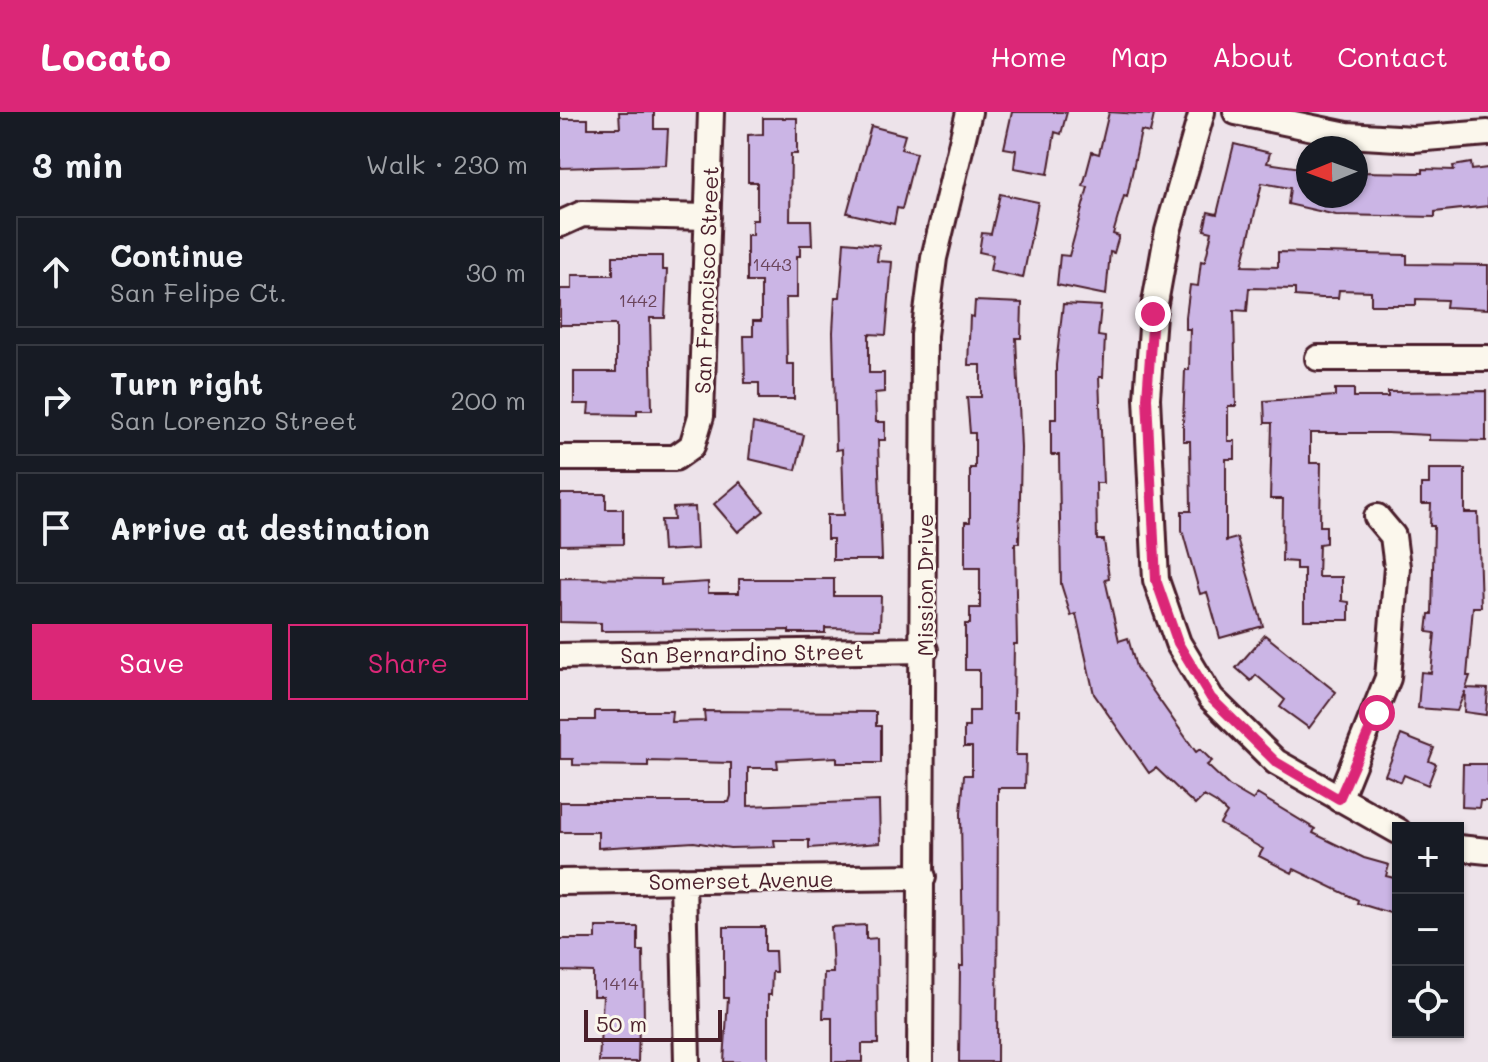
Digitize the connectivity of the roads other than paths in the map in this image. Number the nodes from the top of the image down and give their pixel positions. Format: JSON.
{"nodes":[{"id":1,"x":711,"y":112,"type":"edge"},
{"id":2,"x":969,"y":112,"type":"edge"},
{"id":3,"x":1202,"y":112,"type":"edge"},
{"id":4,"x":1236,"y":112,"type":"edge"},
{"id":5,"x":1488,"y":133,"type":"edge"},
{"id":6,"x":708,"y":217,"type":"junction"},
{"id":7,"x":560,"y":224,"type":"edge"},
{"id":8,"x":1318,"y":358,"type":"dead end"},
{"id":9,"x":1488,"y":358,"type":"edge"},
{"id":10,"x":560,"y":458,"type":"edge"},
{"id":11,"x":1377,"y":517,"type":"dead end"},
{"id":12,"x":925,"y":650,"type":"junction"},
{"id":13,"x":560,"y":656,"type":"edge"},
{"id":14,"x":1339,"y":799,"type":"junction"},
{"id":15,"x":1392,"y":828,"type":"edge"},
{"id":16,"x":1464,"y":849,"type":"edge"},
{"id":17,"x":1488,"y":851,"type":"edge"},
{"id":18,"x":923,"y":877,"type":"junction"},
{"id":19,"x":683,"y":880,"type":"junction"},
{"id":20,"x":560,"y":882,"type":"edge"},
{"id":21,"x":687,"y":1062,"type":"edge"},
{"id":22,"x":920,"y":1062,"type":"edge"}],
"edges":[{"from":1,"to":6,"type":"street","name":"San Francisco Street"},
{"from":2,"to":12,"type":"street","name":"Mission Drive"},
{"from":3,"to":14,"type":"street"},
{"from":4,"to":5,"type":"street"},
{"from":6,"to":7,"type":"street"},
{"from":6,"to":10,"type":"street","name":"San Francisco Street"},
{"from":8,"to":9,"type":"street"},
{"from":11,"to":14,"type":"street"},
{"from":12,"to":13,"type":"street","name":"San Bernardino Street"},
{"from":12,"to":18,"type":"street","name":"Mission Drive"},
{"from":14,"to":15,"type":"street"},
{"from":16,"to":17,"type":"street"},
{"from":18,"to":19,"type":"street","name":"Somerset Avenue"},
{"from":18,"to":22,"type":"street","name":"Mission Drive"},
{"from":19,"to":20,"type":"street","name":"Somerset Avenue"},
{"from":19,"to":21,"type":"street"}]}
